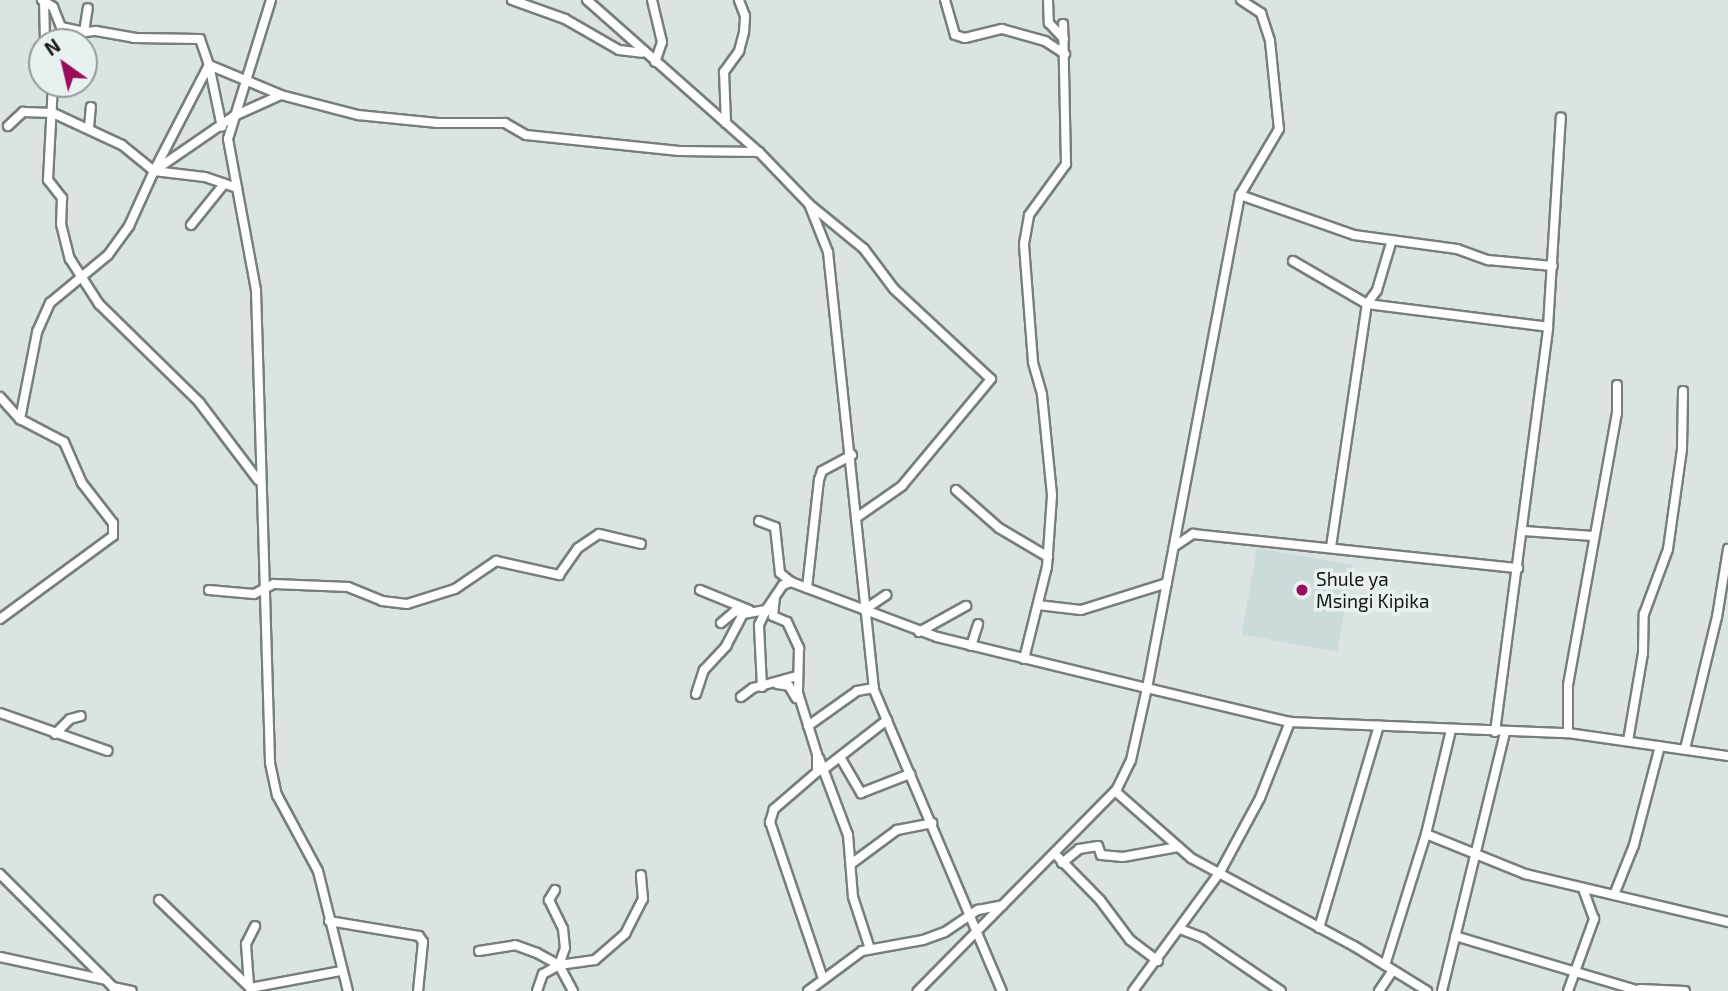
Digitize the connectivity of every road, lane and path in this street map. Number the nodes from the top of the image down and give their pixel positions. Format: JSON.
{"nodes":[{"id":1,"x":43,"y":0,"type":"edge"},
{"id":2,"x":271,"y":0,"type":"edge"},
{"id":3,"x":512,"y":0,"type":"edge"},
{"id":4,"x":586,"y":0,"type":"edge"},
{"id":5,"x":652,"y":0,"type":"edge"},
{"id":6,"x":739,"y":0,"type":"edge"},
{"id":7,"x":944,"y":0,"type":"edge"},
{"id":8,"x":1048,"y":0,"type":"edge"},
{"id":9,"x":1241,"y":0,"type":"edge"},
{"id":10,"x":88,"y":9,"type":"dead end"},
{"id":11,"x":1063,"y":24,"type":"dead end"},
{"id":12,"x":44,"y":28,"type":"edge"},
{"id":13,"x":66,"y":28,"type":"edge"},
{"id":14,"x":85,"y":28,"type":"edge"},
{"id":15,"x":98,"y":33,"type":"edge"},
{"id":16,"x":1064,"y":39,"type":"junction"},
{"id":17,"x":645,"y":54,"type":"junction"},
{"id":18,"x":1065,"y":54,"type":"junction"},
{"id":19,"x":655,"y":62,"type":"junction"},
{"id":20,"x":209,"y":65,"type":"junction"},
{"id":21,"x":245,"y":82,"type":"junction"},
{"id":22,"x":281,"y":95,"type":"junction"},
{"id":23,"x":53,"y":98,"type":"edge"},
{"id":24,"x":91,"y":107,"type":"dead end"},
{"id":25,"x":53,"y":113,"type":"junction"},
{"id":26,"x":234,"y":117,"type":"junction"},
{"id":27,"x":1561,"y":117,"type":"dead end"},
{"id":28,"x":726,"y":122,"type":"junction"},
{"id":29,"x":8,"y":125,"type":"dead end"},
{"id":30,"x":222,"y":125,"type":"junction"},
{"id":31,"x":89,"y":128,"type":"junction"},
{"id":32,"x":228,"y":139,"type":"junction"},
{"id":33,"x":760,"y":152,"type":"junction"},
{"id":34,"x":154,"y":172,"type":"junction"},
{"id":35,"x":224,"y":184,"type":"junction"},
{"id":36,"x":237,"y":188,"type":"junction"},
{"id":37,"x":1240,"y":195,"type":"junction"},
{"id":38,"x":809,"y":204,"type":"junction"},
{"id":39,"x":191,"y":225,"type":"dead end"},
{"id":40,"x":1391,"y":243,"type":"junction"},
{"id":41,"x":1293,"y":261,"type":"dead end"},
{"id":42,"x":1553,"y":266,"type":"junction"},
{"id":43,"x":82,"y":275,"type":"junction"},
{"id":44,"x":1367,"y":304,"type":"junction"},
{"id":45,"x":1548,"y":327,"type":"junction"},
{"id":46,"x":1616,"y":385,"type":"dead end"},
{"id":47,"x":1683,"y":391,"type":"dead end"},
{"id":48,"x":0,"y":397,"type":"edge"},
{"id":49,"x":20,"y":419,"type":"junction"},
{"id":50,"x":852,"y":455,"type":"junction"},
{"id":51,"x":258,"y":480,"type":"junction"},
{"id":52,"x":956,"y":490,"type":"dead end"},
{"id":53,"x":856,"y":518,"type":"junction"},
{"id":54,"x":759,"y":521,"type":"dead end"},
{"id":55,"x":1524,"y":531,"type":"junction"},
{"id":56,"x":1593,"y":536,"type":"junction"},
{"id":57,"x":641,"y":544,"type":"dead end"},
{"id":58,"x":1175,"y":546,"type":"junction"},
{"id":59,"x":1331,"y":547,"type":"junction"},
{"id":60,"x":1728,"y":549,"type":"edge"},
{"id":61,"x":1048,"y":557,"type":"junction"},
{"id":62,"x":1518,"y":568,"type":"junction"},
{"id":63,"x":790,"y":582,"type":"junction"},
{"id":64,"x":1167,"y":583,"type":"junction"},
{"id":65,"x":271,"y":587,"type":"junction"},
{"id":66,"x":807,"y":588,"type":"junction"},
{"id":67,"x":209,"y":590,"type":"dead end"},
{"id":68,"x":700,"y":590,"type":"dead end"},
{"id":69,"x":886,"y":595,"type":"dead end"},
{"id":70,"x":1038,"y":605,"type":"junction"},
{"id":71,"x":966,"y":606,"type":"dead end"},
{"id":72,"x":749,"y":610,"type":"junction"},
{"id":73,"x":864,"y":610,"type":"junction"},
{"id":74,"x":770,"y":613,"type":"junction"},
{"id":75,"x":0,"y":619,"type":"edge"},
{"id":76,"x":721,"y":623,"type":"dead end"},
{"id":77,"x":978,"y":624,"type":"dead end"},
{"id":78,"x":919,"y":632,"type":"junction"},
{"id":79,"x":971,"y":646,"type":"junction"},
{"id":80,"x":1024,"y":659,"type":"junction"},
{"id":81,"x":797,"y":676,"type":"junction"},
{"id":82,"x":777,"y":684,"type":"junction"},
{"id":83,"x":762,"y":687,"type":"junction"},
{"id":84,"x":874,"y":688,"type":"junction"},
{"id":85,"x":1147,"y":688,"type":"junction"},
{"id":86,"x":696,"y":694,"type":"dead end"},
{"id":87,"x":741,"y":697,"type":"dead end"},
{"id":88,"x":801,"y":701,"type":"junction"},
{"id":89,"x":0,"y":713,"type":"edge"},
{"id":90,"x":80,"y":716,"type":"dead end"},
{"id":91,"x":887,"y":720,"type":"junction"},
{"id":92,"x":1290,"y":722,"type":"junction"},
{"id":93,"x":808,"y":726,"type":"junction"},
{"id":94,"x":1379,"y":726,"type":"junction"},
{"id":95,"x":1451,"y":730,"type":"junction"},
{"id":96,"x":1500,"y":732,"type":"junction"},
{"id":97,"x":1568,"y":733,"type":"junction"},
{"id":98,"x":55,"y":734,"type":"junction"},
{"id":99,"x":1628,"y":741,"type":"junction"},
{"id":100,"x":1660,"y":746,"type":"junction"},
{"id":101,"x":1685,"y":750,"type":"junction"},
{"id":102,"x":108,"y":751,"type":"dead end"},
{"id":103,"x":817,"y":754,"type":"junction"},
{"id":104,"x":1728,"y":756,"type":"edge"},
{"id":105,"x":840,"y":757,"type":"junction"},
{"id":106,"x":824,"y":769,"type":"junction"},
{"id":107,"x":910,"y":774,"type":"junction"},
{"id":108,"x":1115,"y":792,"type":"junction"},
{"id":109,"x":932,"y":823,"type":"junction"},
{"id":110,"x":1426,"y":834,"type":"junction"},
{"id":111,"x":1178,"y":847,"type":"junction"},
{"id":112,"x":1474,"y":852,"type":"junction"},
{"id":113,"x":1054,"y":853,"type":"junction"},
{"id":114,"x":1062,"y":863,"type":"junction"},
{"id":115,"x":850,"y":864,"type":"junction"},
{"id":116,"x":1220,"y":872,"type":"junction"},
{"id":117,"x":0,"y":874,"type":"edge"},
{"id":118,"x":641,"y":875,"type":"dead end"},
{"id":119,"x":1583,"y":888,"type":"junction"},
{"id":120,"x":555,"y":891,"type":"dead end"},
{"id":121,"x":1614,"y":895,"type":"junction"},
{"id":122,"x":159,"y":900,"type":"dead end"},
{"id":123,"x":1007,"y":903,"type":"junction"},
{"id":124,"x":972,"y":914,"type":"junction"},
{"id":125,"x":329,"y":921,"type":"junction"},
{"id":126,"x":1728,"y":922,"type":"edge"},
{"id":127,"x":255,"y":926,"type":"dead end"},
{"id":128,"x":978,"y":928,"type":"junction"},
{"id":129,"x":1319,"y":928,"type":"junction"},
{"id":130,"x":1180,"y":929,"type":"junction"},
{"id":131,"x":1455,"y":936,"type":"junction"},
{"id":132,"x":870,"y":949,"type":"junction"},
{"id":133,"x":479,"y":951,"type":"dead end"},
{"id":134,"x":0,"y":957,"type":"edge"},
{"id":135,"x":1158,"y":961,"type":"junction"},
{"id":136,"x":559,"y":965,"type":"junction"},
{"id":137,"x":1389,"y":967,"type":"junction"},
{"id":138,"x":341,"y":971,"type":"junction"},
{"id":139,"x":1577,"y":971,"type":"junction"},
{"id":140,"x":823,"y":979,"type":"junction"},
{"id":141,"x":106,"y":980,"type":"junction"},
{"id":142,"x":1138,"y":989,"type":"edge"},
{"id":143,"x":249,"y":990,"type":"edge"},
{"id":144,"x":1640,"y":990,"type":"edge"},
{"id":145,"x":132,"y":991,"type":"edge"},
{"id":146,"x":348,"y":991,"type":"edge"},
{"id":147,"x":418,"y":991,"type":"edge"},
{"id":148,"x":537,"y":991,"type":"edge"},
{"id":149,"x":573,"y":991,"type":"edge"},
{"id":150,"x":808,"y":991,"type":"edge"},
{"id":151,"x":918,"y":991,"type":"edge"},
{"id":152,"x":1002,"y":991,"type":"edge"},
{"id":153,"x":1281,"y":991,"type":"edge"},
{"id":154,"x":1379,"y":991,"type":"edge"},
{"id":155,"x":1427,"y":991,"type":"edge"},
{"id":156,"x":1442,"y":991,"type":"edge"},
{"id":157,"x":1568,"y":991,"type":"edge"},
{"id":158,"x":1685,"y":991,"type":"edge"}],
"edges":[{"from":1,"to":12,"type":"street"},
{"from":1,"to":13,"type":"street"},
{"from":2,"to":21,"type":"street"},
{"from":3,"to":17,"type":"street"},
{"from":4,"to":17,"type":"street"},
{"from":5,"to":19,"type":"street"},
{"from":6,"to":28,"type":"street"},
{"from":7,"to":18,"type":"street"},
{"from":8,"to":16,"type":"street"},
{"from":9,"to":37,"type":"street"},
{"from":10,"to":14,"type":"street"},
{"from":11,"to":16,"type":"street"},
{"from":15,"to":20,"type":"street"},
{"from":16,"to":18,"type":"street"},
{"from":17,"to":19,"type":"street"},
{"from":18,"to":61,"type":"street"},
{"from":19,"to":28,"type":"street"},
{"from":20,"to":21,"type":"street"},
{"from":20,"to":30,"type":"street"},
{"from":20,"to":34,"type":"street"},
{"from":21,"to":22,"type":"street"},
{"from":21,"to":26,"type":"street"},
{"from":22,"to":26,"type":"street"},
{"from":22,"to":33,"type":"street"},
{"from":23,"to":25,"type":"street"},
{"from":24,"to":31,"type":"street"},
{"from":25,"to":29,"type":"street"},
{"from":25,"to":31,"type":"street"},
{"from":25,"to":43,"type":"street"},
{"from":26,"to":30,"type":"street"},
{"from":26,"to":32,"type":"street"},
{"from":27,"to":42,"type":"street"},
{"from":28,"to":33,"type":"street"},
{"from":30,"to":32,"type":"street"},
{"from":30,"to":34,"type":"street"},
{"from":31,"to":34,"type":"street"},
{"from":32,"to":36,"type":"street"},
{"from":33,"to":38,"type":"street"},
{"from":34,"to":35,"type":"street"},
{"from":34,"to":43,"type":"street"},
{"from":35,"to":36,"type":"street"},
{"from":35,"to":39,"type":"street"},
{"from":36,"to":51,"type":"street"},
{"from":37,"to":40,"type":"street"},
{"from":37,"to":58,"type":"street"},
{"from":38,"to":50,"type":"street"},
{"from":38,"to":53,"type":"street"},
{"from":40,"to":42,"type":"street"},
{"from":40,"to":44,"type":"street"},
{"from":41,"to":44,"type":"street"},
{"from":42,"to":45,"type":"street"},
{"from":43,"to":49,"type":"street"},
{"from":43,"to":51,"type":"street"},
{"from":44,"to":45,"type":"street"},
{"from":44,"to":59,"type":"street"},
{"from":45,"to":55,"type":"street"},
{"from":46,"to":56,"type":"street"},
{"from":47,"to":99,"type":"street"},
{"from":48,"to":49,"type":"street"},
{"from":49,"to":75,"type":"street"},
{"from":50,"to":53,"type":"street"},
{"from":50,"to":66,"type":"street"},
{"from":51,"to":65,"type":"street"},
{"from":52,"to":61,"type":"street"},
{"from":53,"to":73,"type":"street"},
{"from":54,"to":63,"type":"street"},
{"from":55,"to":56,"type":"street"},
{"from":55,"to":62,"type":"street"},
{"from":56,"to":97,"type":"street"},
{"from":57,"to":65,"type":"street"},
{"from":58,"to":59,"type":"street"},
{"from":58,"to":64,"type":"street"},
{"from":59,"to":62,"type":"street"},
{"from":60,"to":101,"type":"street"},
{"from":61,"to":70,"type":"street"},
{"from":62,"to":96,"type":"street"},
{"from":63,"to":66,"type":"street"},
{"from":63,"to":74,"type":"street"},
{"from":64,"to":70,"type":"street"},
{"from":64,"to":85,"type":"street"},
{"from":65,"to":67,"type":"street"},
{"from":65,"to":125,"type":"street"},
{"from":66,"to":73,"type":"street"},
{"from":68,"to":72,"type":"street"},
{"from":69,"to":73,"type":"street"},
{"from":70,"to":80,"type":"street"},
{"from":71,"to":78,"type":"street"},
{"from":72,"to":74,"type":"street"},
{"from":72,"to":76,"type":"street"},
{"from":72,"to":86,"type":"street"},
{"from":73,"to":78,"type":"street"},
{"from":73,"to":84,"type":"street"},
{"from":74,"to":81,"type":"street"},
{"from":74,"to":83,"type":"street"},
{"from":77,"to":79,"type":"street"},
{"from":78,"to":79,"type":"street"},
{"from":79,"to":80,"type":"street"},
{"from":80,"to":85,"type":"street"},
{"from":81,"to":82,"type":"street"},
{"from":81,"to":88,"type":"street"},
{"from":82,"to":83,"type":"street"},
{"from":82,"to":88,"type":"street"},
{"from":83,"to":87,"type":"street"},
{"from":84,"to":91,"type":"street"},
{"from":84,"to":93,"type":"street"},
{"from":85,"to":92,"type":"street"},
{"from":85,"to":108,"type":"street"},
{"from":88,"to":93,"type":"street"},
{"from":89,"to":98,"type":"street"},
{"from":90,"to":98,"type":"street"},
{"from":91,"to":105,"type":"street"},
{"from":91,"to":107,"type":"street"},
{"from":92,"to":94,"type":"street"},
{"from":92,"to":116,"type":"street"},
{"from":93,"to":103,"type":"street"},
{"from":94,"to":95,"type":"street"},
{"from":94,"to":129,"type":"street"},
{"from":95,"to":96,"type":"street"},
{"from":95,"to":110,"type":"street"},
{"from":96,"to":97,"type":"street"},
{"from":96,"to":112,"type":"street"},
{"from":97,"to":99,"type":"street"},
{"from":98,"to":102,"type":"street"},
{"from":99,"to":100,"type":"street"},
{"from":100,"to":101,"type":"street"},
{"from":100,"to":121,"type":"street"},
{"from":101,"to":104,"type":"street"},
{"from":103,"to":106,"type":"street"},
{"from":103,"to":140,"type":"street"},
{"from":105,"to":106,"type":"street"},
{"from":105,"to":107,"type":"street"},
{"from":106,"to":115,"type":"street"},
{"from":107,"to":109,"type":"street"},
{"from":108,"to":111,"type":"street"},
{"from":108,"to":113,"type":"street"},
{"from":109,"to":115,"type":"street"},
{"from":109,"to":124,"type":"street"},
{"from":110,"to":112,"type":"street"},
{"from":110,"to":137,"type":"street"},
{"from":111,"to":114,"type":"street"},
{"from":111,"to":116,"type":"street"},
{"from":112,"to":119,"type":"street"},
{"from":112,"to":131,"type":"street"},
{"from":113,"to":114,"type":"street"},
{"from":113,"to":123,"type":"street"},
{"from":114,"to":135,"type":"street"},
{"from":115,"to":132,"type":"street"},
{"from":116,"to":129,"type":"street"},
{"from":116,"to":130,"type":"street"},
{"from":117,"to":141,"type":"street"},
{"from":118,"to":136,"type":"street"},
{"from":119,"to":121,"type":"street"},
{"from":119,"to":139,"type":"street"},
{"from":120,"to":136,"type":"street"},
{"from":121,"to":126,"type":"street"},
{"from":122,"to":143,"type":"street"},
{"from":123,"to":124,"type":"street"},
{"from":123,"to":128,"type":"street"},
{"from":124,"to":128,"type":"street"},
{"from":124,"to":132,"type":"street"},
{"from":125,"to":138,"type":"street"},
{"from":125,"to":147,"type":"street"},
{"from":127,"to":143,"type":"street"},
{"from":128,"to":151,"type":"street"},
{"from":128,"to":152,"type":"street"},
{"from":129,"to":137,"type":"street"},
{"from":130,"to":135,"type":"street"},
{"from":130,"to":153,"type":"street"},
{"from":131,"to":139,"type":"street"},
{"from":131,"to":156,"type":"street"},
{"from":132,"to":140,"type":"street"},
{"from":133,"to":136,"type":"street"},
{"from":134,"to":141,"type":"street"},
{"from":135,"to":142,"type":"street"},
{"from":136,"to":148,"type":"street"},
{"from":136,"to":149,"type":"street"},
{"from":137,"to":154,"type":"street"},
{"from":137,"to":155,"type":"street"},
{"from":138,"to":143,"type":"street"},
{"from":138,"to":146,"type":"street"},
{"from":139,"to":144,"type":"street"},
{"from":139,"to":157,"type":"street"},
{"from":140,"to":150,"type":"street"},
{"from":141,"to":145,"type":"street"},
{"from":144,"to":158,"type":"street"}]}
